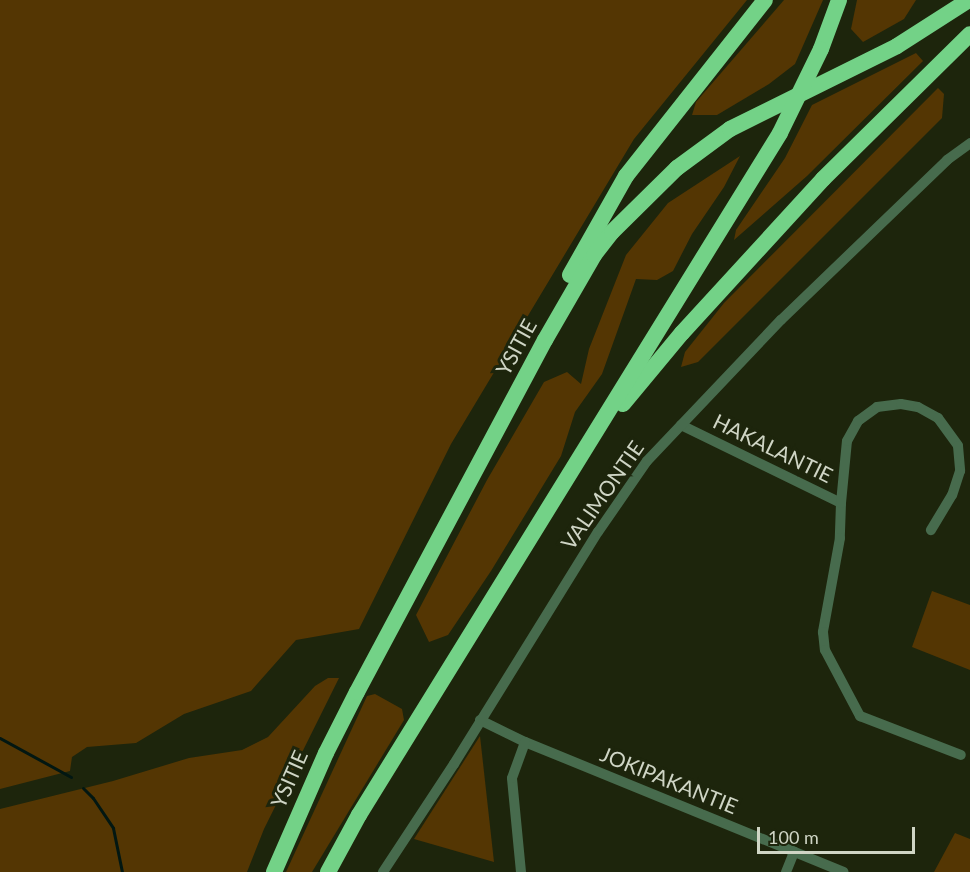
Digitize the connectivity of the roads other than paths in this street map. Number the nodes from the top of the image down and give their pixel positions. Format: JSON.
{"nodes":[{"id":1,"x":765,"y":0,"type":"edge"},
{"id":2,"x":839,"y":0,"type":"edge"},
{"id":3,"x":969,"y":0,"type":"edge"},
{"id":4,"x":964,"y":40,"type":"edge"},
{"id":5,"x":970,"y":143,"type":"edge"},
{"id":6,"x":545,"y":340,"type":"junction"},
{"id":7,"x":681,"y":425,"type":"junction"},
{"id":8,"x":596,"y":433,"type":"junction"},
{"id":9,"x":841,"y":503,"type":"junction"},
{"id":10,"x":931,"y":530,"type":"dead end"},
{"id":11,"x":480,"y":720,"type":"junction"},
{"id":12,"x":525,"y":742,"type":"junction"},
{"id":13,"x":961,"y":756,"type":"dead end"},
{"id":14,"x":794,"y":852,"type":"junction"},
{"id":15,"x":274,"y":872,"type":"edge"},
{"id":16,"x":328,"y":872,"type":"edge"},
{"id":17,"x":383,"y":872,"type":"edge"},
{"id":18,"x":521,"y":872,"type":"edge"},
{"id":19,"x":786,"y":872,"type":"edge"},
{"id":20,"x":844,"y":872,"type":"edge"}],
"edges":[{"from":1,"to":6,"type":"highway"},
{"from":2,"to":8,"type":"highway","bridge":true},
{"from":3,"to":6,"type":"highway","name":"YSITIE"},
{"from":4,"to":8,"type":"highway"},
{"from":5,"to":7,"type":"street","name":"VALIMONTIE"},
{"from":6,"to":15,"type":"highway","name":"YSITIE"},
{"from":7,"to":9,"type":"street","name":"HAKALANTIE"},
{"from":7,"to":11,"type":"street","name":"VALIMONTIE"},
{"from":8,"to":16,"type":"highway"},
{"from":9,"to":10,"type":"street"},
{"from":9,"to":13,"type":"street","name":"HAKALANTIE"},
{"from":11,"to":12,"type":"street","name":"JOKIPAKANTIE"},
{"from":11,"to":17,"type":"street","name":"VALIMONTIE"},
{"from":12,"to":14,"type":"street","name":"JOKIPAKANTIE"},
{"from":12,"to":18,"type":"street"},
{"from":14,"to":19,"type":"street"},
{"from":14,"to":20,"type":"street","name":"JOKIPAKANTIE"}]}
